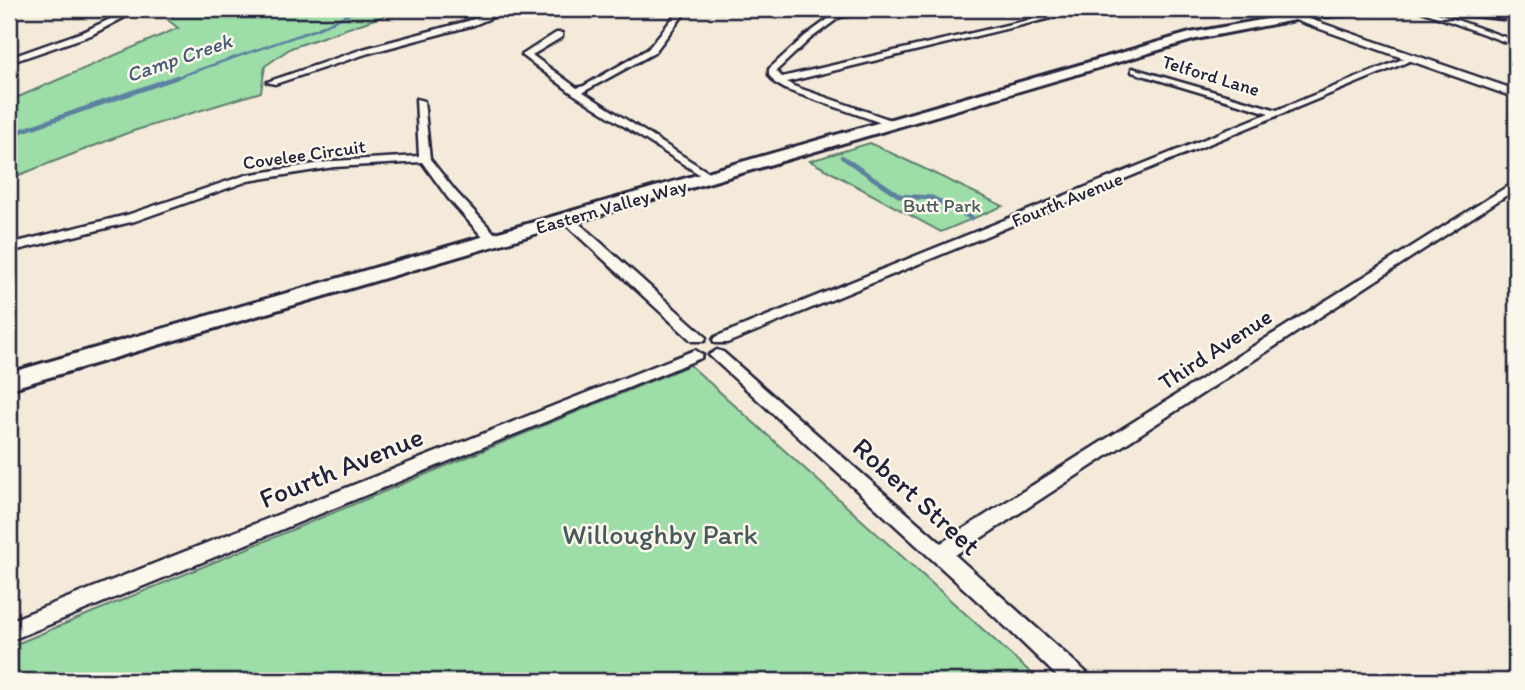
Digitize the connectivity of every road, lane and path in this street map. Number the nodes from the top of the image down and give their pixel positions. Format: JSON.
{"nodes":[{"id":1,"x":136,"y":9,"type":"edge"},
{"id":2,"x":508,"y":9,"type":"edge"},
{"id":3,"x":684,"y":9,"type":"edge"},
{"id":4,"x":847,"y":9,"type":"edge"},
{"id":5,"x":881,"y":9,"type":"edge"},
{"id":6,"x":1084,"y":9,"type":"edge"},
{"id":7,"x":1317,"y":9,"type":"edge"},
{"id":8,"x":1374,"y":9,"type":"edge"},
{"id":9,"x":1420,"y":9,"type":"edge"},
{"id":10,"x":1441,"y":9,"type":"edge"},
{"id":11,"x":1278,"y":10,"type":"edge"},
{"id":12,"x":837,"y":15,"type":"junction"},
{"id":13,"x":1295,"y":17,"type":"junction"},
{"id":14,"x":1516,"y":18,"type":"edge"},
{"id":15,"x":1213,"y":32,"type":"junction"},
{"id":16,"x":559,"y":35,"type":"dead end"},
{"id":17,"x":1516,"y":44,"type":"edge"},
{"id":18,"x":1413,"y":58,"type":"junction"},
{"id":19,"x":9,"y":61,"type":"edge"},
{"id":20,"x":1135,"y":70,"type":"dead end"},
{"id":21,"x":778,"y":81,"type":"junction"},
{"id":22,"x":272,"y":82,"type":"dead end"},
{"id":23,"x":575,"y":91,"type":"junction"},
{"id":24,"x":1516,"y":94,"type":"edge"},
{"id":25,"x":419,"y":101,"type":"dead end"},
{"id":26,"x":1278,"y":113,"type":"junction"},
{"id":27,"x":893,"y":124,"type":"junction"},
{"id":28,"x":425,"y":159,"type":"junction"},
{"id":29,"x":710,"y":178,"type":"junction"},
{"id":30,"x":1516,"y":184,"type":"edge"},
{"id":31,"x":567,"y":219,"type":"junction"},
{"id":32,"x":493,"y":240,"type":"junction"},
{"id":33,"x":9,"y":248,"type":"edge"},
{"id":34,"x":696,"y":346,"type":"junction"},
{"id":35,"x":719,"y":348,"type":"junction"},
{"id":36,"x":9,"y":381,"type":"edge"},
{"id":37,"x":940,"y":554,"type":"junction"},
{"id":38,"x":9,"y":631,"type":"edge"},
{"id":39,"x":1078,"y":681,"type":"edge"}],
"edges":[{"from":1,"to":19,"type":"street"},
{"from":2,"to":22,"type":"street"},
{"from":3,"to":23,"type":"street"},
{"from":4,"to":12,"type":"street"},
{"from":5,"to":12,"type":"street"},
{"from":6,"to":21,"type":"street"},
{"from":7,"to":11,"type":"main road","name":"Eastern Valley Way"},
{"from":8,"to":13,"type":"main road","name":"Eastern Valley Way"},
{"from":9,"to":17,"type":"street"},
{"from":10,"to":14,"type":"main road"},
{"from":11,"to":13,"type":"street"},
{"from":11,"to":15,"type":"main road","name":"Eastern Valley Way"},
{"from":12,"to":21,"type":"street"},
{"from":13,"to":15,"type":"main road","name":"Eastern Valley Way"},
{"from":13,"to":18,"type":"main road"},
{"from":15,"to":27,"type":"main road","name":"Eastern Valley Way"},
{"from":16,"to":23,"type":"street"},
{"from":18,"to":24,"type":"main road"},
{"from":18,"to":26,"type":"street","name":"Fourth Avenue"},
{"from":20,"to":26,"type":"street","name":"Telford Lane"},
{"from":21,"to":27,"type":"street"},
{"from":23,"to":29,"type":"street"},
{"from":25,"to":28,"type":"street"},
{"from":26,"to":35,"type":"street","name":"Fourth Avenue"},
{"from":27,"to":29,"type":"main road","name":"Eastern Valley Way"},
{"from":28,"to":32,"type":"street"},
{"from":28,"to":33,"type":"street","name":"Covelee Circuit"},
{"from":29,"to":31,"type":"main road","name":"Eastern Valley Way"},
{"from":30,"to":37,"type":"street","name":"Third Avenue"},
{"from":31,"to":32,"type":"main road","name":"Eastern Valley Way"},
{"from":31,"to":34,"type":"street"},
{"from":32,"to":36,"type":"main road","name":"Eastern Valley Way"},
{"from":34,"to":35,"type":"street"},
{"from":34,"to":38,"type":"street","name":"Fourth Avenue"},
{"from":35,"to":37,"type":"street","name":"Robert Street"},
{"from":37,"to":39,"type":"street","name":"Robert Street"}]}
